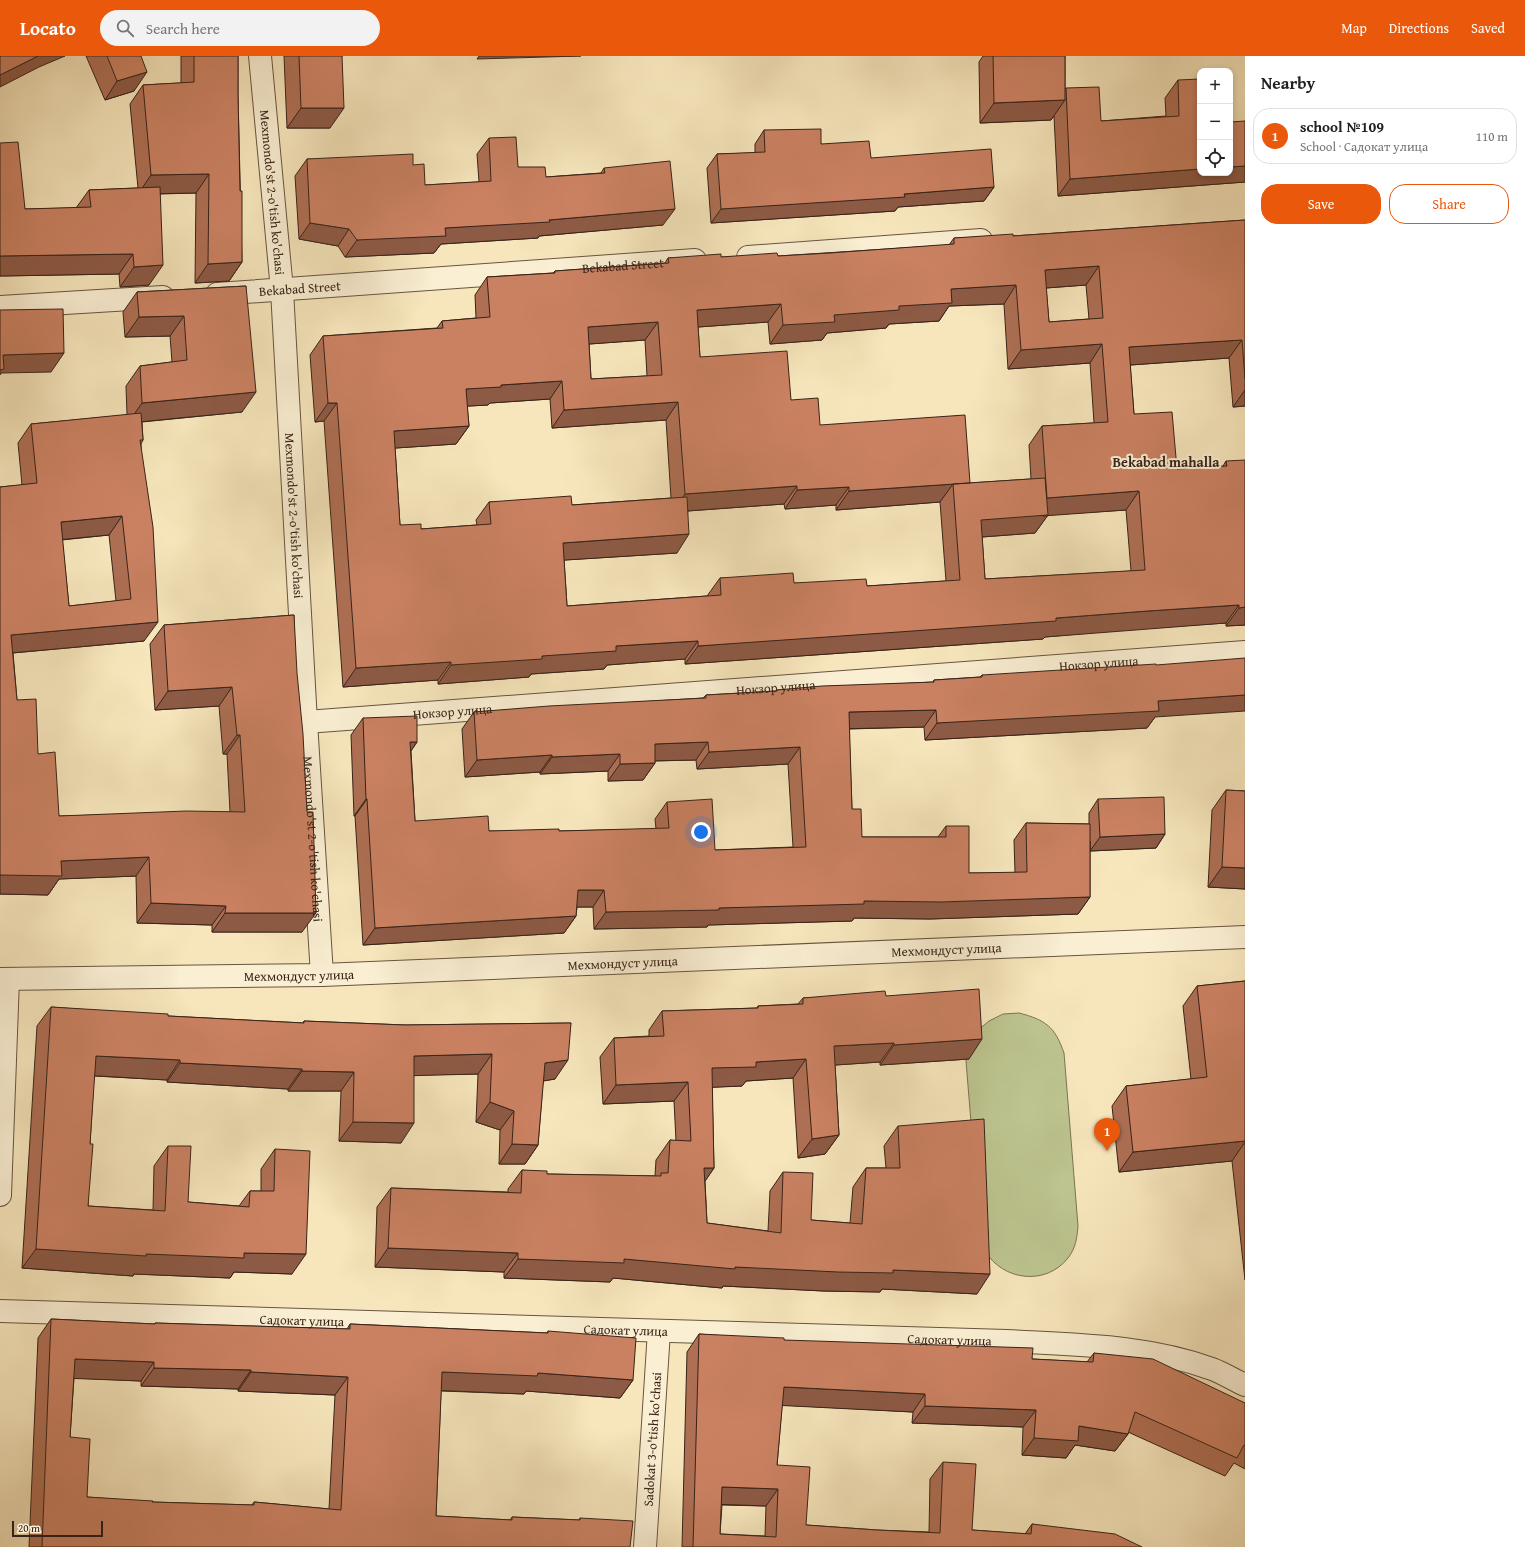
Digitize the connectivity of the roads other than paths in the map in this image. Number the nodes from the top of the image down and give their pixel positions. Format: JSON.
{"nodes":[{"id":1,"x":260,"y":56,"type":"edge"},
{"id":2,"x":998,"y":239,"type":"edge"},
{"id":3,"x":282,"y":290,"type":"junction"},
{"id":4,"x":0,"y":307,"type":"edge"},
{"id":5,"x":1245,"y":652,"type":"edge"},
{"id":6,"x":306,"y":722,"type":"junction"},
{"id":7,"x":1245,"y":936,"type":"edge"},
{"id":8,"x":322,"y":975,"type":"junction"},
{"id":9,"x":4,"y":979,"type":"edge"},
{"id":10,"x":0,"y":1195,"type":"edge"},
{"id":11,"x":0,"y":1311,"type":"edge"},
{"id":12,"x":659,"y":1331,"type":"junction"},
{"id":13,"x":1245,"y":1385,"type":"edge"},
{"id":14,"x":645,"y":1547,"type":"edge"}],
"edges":[{"from":1,"to":3,"type":"street","name":"Mexmondo'st 2-o'tish ko'chasi"},
{"from":2,"to":3,"type":"street","name":"Bekabad Street"},
{"from":3,"to":4,"type":"street","name":"Bekabad Street"},
{"from":3,"to":6,"type":"street","name":"Mexmondo'st 2-o'tish ko'chasi"},
{"from":5,"to":6,"type":"street","name":"Нокзор улица"},
{"from":6,"to":8,"type":"street","name":"Mexmondo'st 2-o'tish ko'chasi"},
{"from":7,"to":8,"type":"street","name":"Мехмондуст улица"},
{"from":8,"to":9,"type":"street","name":"Мехмондуст улица"},
{"from":9,"to":10,"type":"street"},
{"from":11,"to":12,"type":"street","name":"Садокат улица"},
{"from":12,"to":13,"type":"street","name":"Садокат улица"},
{"from":12,"to":14,"type":"street","name":"Sadokat 3-o'tish ko'chasi"}]}
